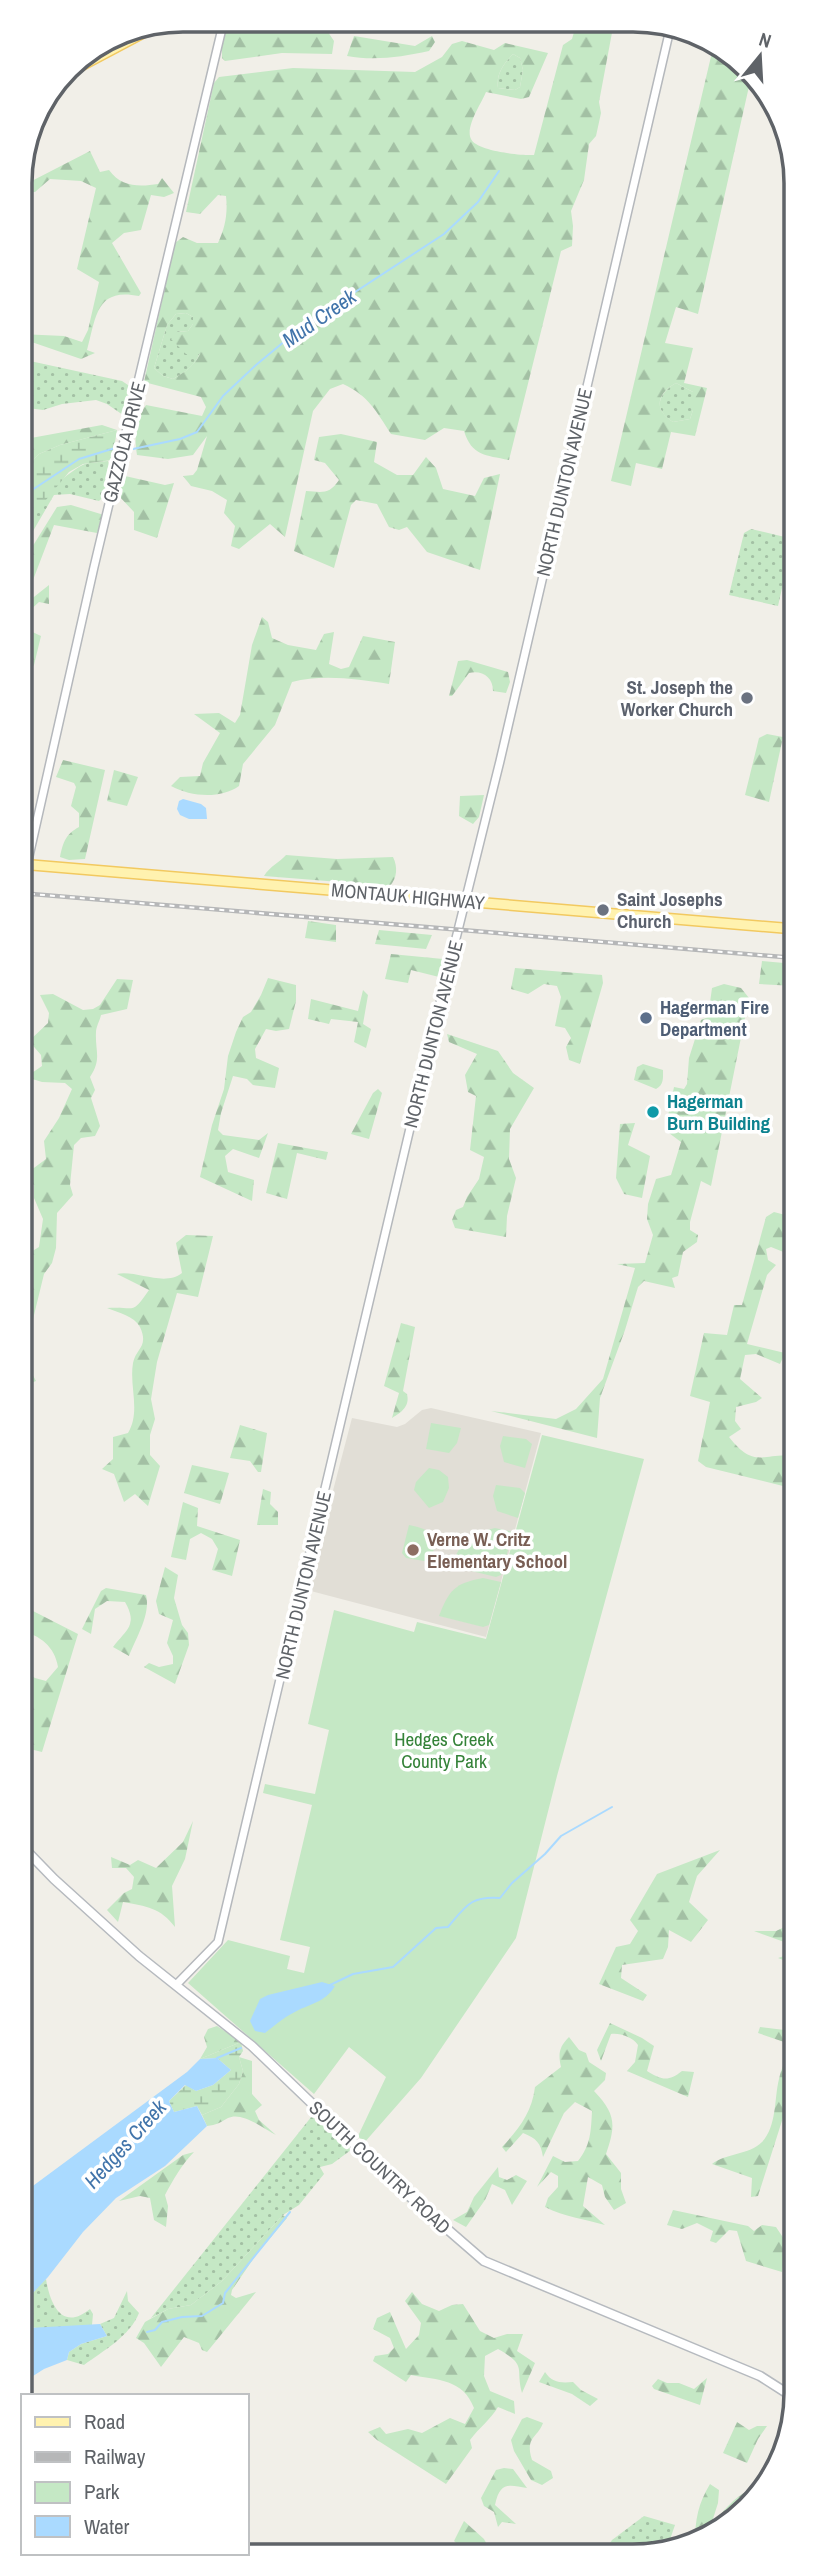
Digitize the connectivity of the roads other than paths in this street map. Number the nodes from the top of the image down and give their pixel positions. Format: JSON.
{"nodes":[{"id":1,"x":221,"y":32,"type":"edge"},
{"id":2,"x":669,"y":35,"type":"edge"},
{"id":3,"x":125,"y":43,"type":"edge"},
{"id":4,"x":102,"y":55,"type":"edge"},
{"id":5,"x":32,"y":830,"type":"edge"},
{"id":6,"x":32,"y":865,"type":"edge"},
{"id":7,"x":465,"y":901,"type":"junction"},
{"id":8,"x":784,"y":928,"type":"edge"},
{"id":9,"x":32,"y":1856,"type":"edge"},
{"id":10,"x":176,"y":1985,"type":"junction"},
{"id":11,"x":784,"y":2391,"type":"edge"}],
"edges":[{"from":1,"to":5,"type":"street","name":"GAZZOLA DRIVE"},
{"from":2,"to":7,"type":"street","name":"NORTH DUNTON AVENUE"},
{"from":3,"to":4,"type":"main road"},
{"from":6,"to":7,"type":"main road","name":"MONTAUK HIGHWAY"},
{"from":7,"to":8,"type":"main road","name":"MONTAUK HIGHWAY"},
{"from":7,"to":10,"type":"street","name":"NORTH DUNTON AVENUE"},
{"from":9,"to":10,"type":"main road","name":"SOUTH COUNTRY ROAD"},
{"from":10,"to":11,"type":"main road","name":"SOUTH COUNTRY ROAD"}]}
